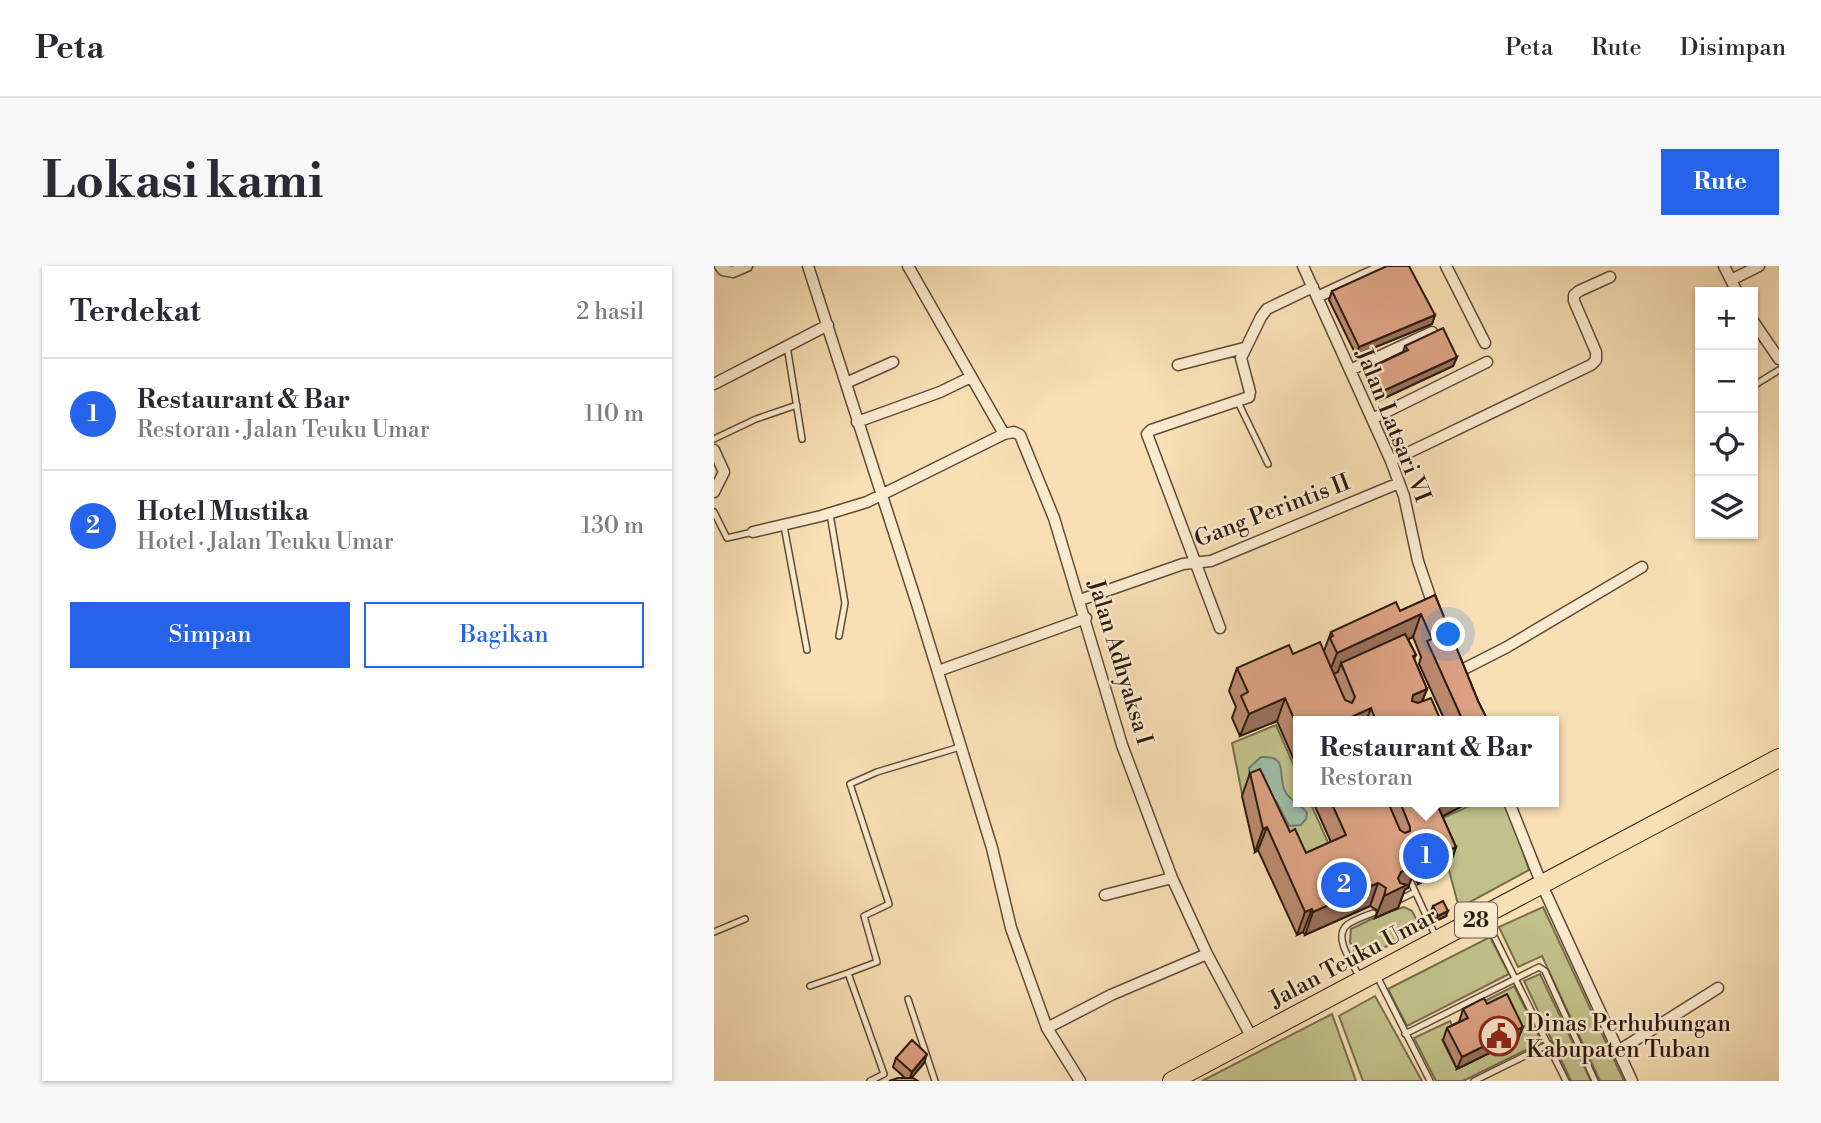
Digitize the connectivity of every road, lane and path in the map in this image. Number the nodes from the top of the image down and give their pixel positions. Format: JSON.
{"nodes":[{"id":1,"x":720,"y":266,"type":"edge"},
{"id":2,"x":747,"y":266,"type":"edge"},
{"id":3,"x":808,"y":266,"type":"edge"},
{"id":4,"x":908,"y":266,"type":"edge"},
{"id":5,"x":1303,"y":266,"type":"edge"},
{"id":6,"x":1384,"y":266,"type":"edge"},
{"id":7,"x":1446,"y":266,"type":"edge"},
{"id":8,"x":1724,"y":266,"type":"edge"},
{"id":9,"x":1759,"y":266,"type":"edge"},
{"id":10,"x":1610,"y":277,"type":"dead end"},
{"id":11,"x":1731,"y":280,"type":"junction"},
{"id":12,"x":1734,"y":287,"type":"edge"},
{"id":13,"x":1315,"y":292,"type":"junction"},
{"id":14,"x":828,"y":325,"type":"junction"},
{"id":15,"x":1758,"y":328,"type":"edge"},
{"id":16,"x":1432,"y":332,"type":"edge"},
{"id":17,"x":1485,"y":343,"type":"dead end"},
{"id":18,"x":787,"y":346,"type":"junction"},
{"id":19,"x":1244,"y":348,"type":"junction"},
{"id":20,"x":1779,"y":359,"type":"edge"},
{"id":21,"x":893,"y":362,"type":"dead end"},
{"id":22,"x":1487,"y":362,"type":"dead end"},
{"id":23,"x":1178,"y":365,"type":"dead end"},
{"id":24,"x":1350,"y":370,"type":"junction"},
{"id":25,"x":1779,"y":370,"type":"edge"},
{"id":26,"x":971,"y":377,"type":"junction"},
{"id":27,"x":846,"y":383,"type":"junction"},
{"id":28,"x":1758,"y":383,"type":"edge"},
{"id":29,"x":714,"y":384,"type":"edge"},
{"id":30,"x":1238,"y":402,"type":"junction"},
{"id":31,"x":797,"y":405,"type":"junction"},
{"id":32,"x":1372,"y":419,"type":"junction"},
{"id":33,"x":857,"y":422,"type":"junction"},
{"id":34,"x":1004,"y":434,"type":"junction"},
{"id":35,"x":714,"y":439,"type":"edge"},
{"id":36,"x":802,"y":439,"type":"dead end"},
{"id":37,"x":714,"y":450,"type":"edge"},
{"id":38,"x":1391,"y":461,"type":"junction"},
{"id":39,"x":1268,"y":464,"type":"dead end"},
{"id":40,"x":1399,"y":483,"type":"junction"},
{"id":41,"x":714,"y":492,"type":"edge"},
{"id":42,"x":882,"y":495,"type":"junction"},
{"id":43,"x":714,"y":512,"type":"edge"},
{"id":44,"x":830,"y":514,"type":"junction"},
{"id":45,"x":784,"y":525,"type":"junction"},
{"id":46,"x":753,"y":532,"type":"joint"},
{"id":47,"x":1195,"y":563,"type":"junction"},
{"id":48,"x":1642,"y":568,"type":"dead end"},
{"id":49,"x":1080,"y":600,"type":"junction"},
{"id":50,"x":1086,"y":618,"type":"junction"},
{"id":51,"x":1438,"y":620,"type":"edge"},
{"id":52,"x":1220,"y":628,"type":"dead end"},
{"id":53,"x":839,"y":636,"type":"dead end"},
{"id":54,"x":807,"y":650,"type":"dead end"},
{"id":55,"x":1453,"y":659,"type":"edge"},
{"id":56,"x":938,"y":671,"type":"junction"},
{"id":57,"x":1458,"y":672,"type":"junction"},
{"id":58,"x":1463,"y":684,"type":"edge"},
{"id":59,"x":960,"y":747,"type":"junction"},
{"id":60,"x":1779,"y":758,"type":"edge"},
{"id":61,"x":1511,"y":807,"type":"edge"},
{"id":62,"x":1404,"y":866,"type":"edge"},
{"id":63,"x":1172,"y":878,"type":"junction"},
{"id":64,"x":1542,"y":885,"type":"junction"},
{"id":65,"x":1415,"y":892,"type":"junction"},
{"id":66,"x":1105,"y":895,"type":"dead end"},
{"id":67,"x":1395,"y":902,"type":"edge"},
{"id":68,"x":1373,"y":913,"type":"dead end"},
{"id":69,"x":1483,"y":916,"type":"junction"},
{"id":70,"x":745,"y":919,"type":"dead end"},
{"id":71,"x":714,"y":932,"type":"edge"},
{"id":72,"x":1438,"y":940,"type":"junction"},
{"id":73,"x":1207,"y":954,"type":"junction"},
{"id":74,"x":848,"y":972,"type":"junction"},
{"id":75,"x":1369,"y":977,"type":"junction"},
{"id":76,"x":1516,"y":977,"type":"junction"},
{"id":77,"x":810,"y":986,"type":"dead end"},
{"id":78,"x":1718,"y":988,"type":"dead end"},
{"id":79,"x":908,"y":999,"type":"dead end"},
{"id":80,"x":1047,"y":1028,"type":"junction"},
{"id":81,"x":1405,"y":1034,"type":"junction"},
{"id":82,"x":1252,"y":1038,"type":"junction"},
{"id":83,"x":1549,"y":1044,"type":"junction"},
{"id":84,"x":1618,"y":1051,"type":"junction"},
{"id":85,"x":870,"y":1081,"type":"edge"},
{"id":86,"x":935,"y":1081,"type":"edge"},
{"id":87,"x":1080,"y":1081,"type":"edge"},
{"id":88,"x":1172,"y":1081,"type":"edge"},
{"id":89,"x":1430,"y":1081,"type":"edge"},
{"id":90,"x":1474,"y":1081,"type":"edge"},
{"id":91,"x":1566,"y":1081,"type":"edge"},
{"id":92,"x":1595,"y":1081,"type":"edge"},
{"id":93,"x":1632,"y":1081,"type":"edge"}],
"edges":[{"from":1,"to":2,"type":"street"},
{"from":3,"to":14,"type":"street"},
{"from":4,"to":26,"type":"street"},
{"from":5,"to":13,"type":"street","name":"Jalan Latsari VI"},
{"from":6,"to":13,"type":"street"},
{"from":7,"to":17,"type":"street"},
{"from":8,"to":11,"type":"street"},
{"from":9,"to":11,"type":"street"},
{"from":10,"to":38,"type":"street"},
{"from":11,"to":12,"type":"street"},
{"from":13,"to":19,"type":"street"},
{"from":13,"to":24,"type":"street","name":"Jalan Latsari VI"},
{"from":14,"to":18,"type":"street"},
{"from":14,"to":27,"type":"street"},
{"from":15,"to":20,"type":"street"},
{"from":16,"to":24,"type":"street"},
{"from":18,"to":29,"type":"street"},
{"from":18,"to":31,"type":"lane"},
{"from":19,"to":23,"type":"street"},
{"from":19,"to":30,"type":"street"},
{"from":21,"to":27,"type":"street"},
{"from":22,"to":32,"type":"street"},
{"from":24,"to":32,"type":"street","name":"Jalan Latsari VI"},
{"from":25,"to":28,"type":"lane"},
{"from":26,"to":33,"type":"street"},
{"from":26,"to":34,"type":"street"},
{"from":27,"to":33,"type":"street"},
{"from":30,"to":39,"type":"lane"},
{"from":30,"to":47,"type":"street"},
{"from":31,"to":35,"type":"lane"},
{"from":31,"to":36,"type":"lane"},
{"from":32,"to":38,"type":"street","name":"Jalan Latsari VI"},
{"from":33,"to":42,"type":"street"},
{"from":34,"to":42,"type":"street"},
{"from":34,"to":49,"type":"street","name":"Jalan Adhyaksa I"},
{"from":37,"to":41,"type":"street"},
{"from":38,"to":40,"type":"street","name":"Jalan Latsari VI"},
{"from":40,"to":47,"type":"street","name":"Gang Perintis II"},
{"from":40,"to":51,"type":"street","name":"Jalan Latsari VI"},
{"from":42,"to":44,"type":"street"},
{"from":42,"to":56,"type":"street"},
{"from":43,"to":46,"type":"lane"},
{"from":44,"to":45,"type":"street"},
{"from":44,"to":53,"type":"lane"},
{"from":45,"to":46,"type":"street"},
{"from":45,"to":54,"type":"lane"},
{"from":47,"to":49,"type":"street","name":"Gang Perintis II"},
{"from":47,"to":52,"type":"street"},
{"from":48,"to":57,"type":"street"},
{"from":49,"to":50,"type":"street","name":"Jalan Adhyaksa I"},
{"from":50,"to":56,"type":"street"},
{"from":50,"to":63,"type":"street","name":"Jalan Adhyaksa I"},
{"from":55,"to":57,"type":"street"},
{"from":56,"to":59,"type":"street"},
{"from":57,"to":58,"type":"street"},
{"from":59,"to":74,"type":"lane"},
{"from":59,"to":80,"type":"street"},
{"from":60,"to":64,"type":"highway","name":"Jalan Teuku Umar","number":"28"},
{"from":61,"to":64,"type":"street"},
{"from":62,"to":65,"type":"lane"},
{"from":63,"to":66,"type":"street"},
{"from":63,"to":73,"type":"street","name":"Jalan Adhyaksa I"},
{"from":64,"to":69,"type":"highway","name":"Jalan Teuku Umar","number":"28"},
{"from":64,"to":84,"type":"street"},
{"from":65,"to":67,"type":"lane"},
{"from":65,"to":72,"type":"lane"},
{"from":68,"to":75,"type":"lane"},
{"from":69,"to":72,"type":"highway","name":"Jalan Teuku Umar","number":"28"},
{"from":69,"to":76,"type":"lane"},
{"from":70,"to":71,"type":"lane"},
{"from":72,"to":75,"type":"highway","name":"Jalan Teuku Umar","number":"28"},
{"from":73,"to":80,"type":"street"},
{"from":73,"to":82,"type":"street","name":"Jalan Adhyaksa I"},
{"from":74,"to":77,"type":"lane"},
{"from":74,"to":85,"type":"lane"},
{"from":75,"to":81,"type":"lane"},
{"from":75,"to":82,"type":"highway","name":"Jalan Teuku Umar","number":"28"},
{"from":76,"to":81,"type":"lane"},
{"from":76,"to":83,"type":"lane"},
{"from":76,"to":92,"type":"lane"},
{"from":78,"to":84,"type":"street"},
{"from":79,"to":86,"type":"lane"},
{"from":80,"to":87,"type":"street"},
{"from":81,"to":89,"type":"lane"},
{"from":82,"to":88,"type":"highway","name":"Jalan Teuku Umar","number":"28"},
{"from":83,"to":90,"type":"lane"},
{"from":83,"to":91,"type":"lane"},
{"from":84,"to":93,"type":"street"}]}
